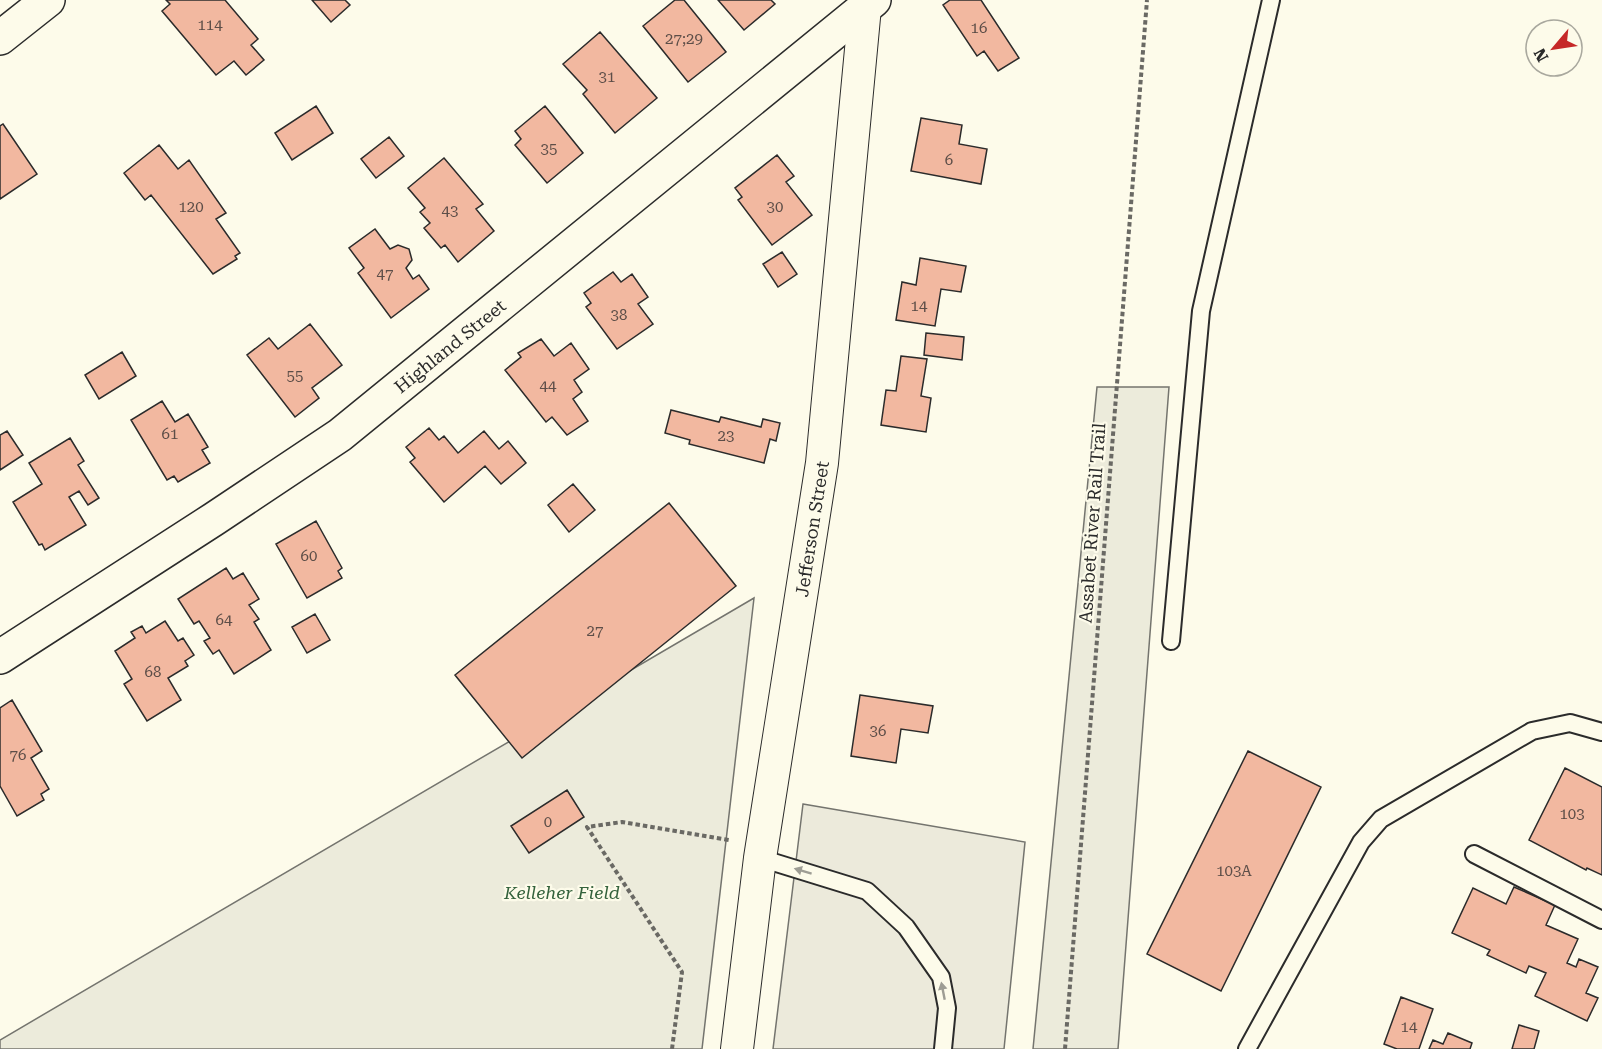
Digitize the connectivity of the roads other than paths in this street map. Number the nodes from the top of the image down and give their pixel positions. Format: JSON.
{"nodes":[{"id":1,"x":48,"y":0,"type":"edge"},
{"id":2,"x":1271,"y":0,"type":"edge"},
{"id":3,"x":870,"y":4,"type":"edge"},
{"id":4,"x":0,"y":38,"type":"edge"},
{"id":5,"x":1171,"y":641,"type":"dead end"},
{"id":6,"x":0,"y":657,"type":"edge"},
{"id":7,"x":1602,"y":732,"type":"edge"},
{"id":8,"x":762,"y":852,"type":"junction"},
{"id":9,"x":1474,"y":854,"type":"dead end"},
{"id":10,"x":1602,"y":920,"type":"edge"},
{"id":11,"x":737,"y":1049,"type":"edge"},
{"id":12,"x":943,"y":1049,"type":"edge"},
{"id":13,"x":1247,"y":1049,"type":"edge"}],
"edges":[{"from":1,"to":4,"type":"street"},
{"from":2,"to":5,"type":"lane"},
{"from":3,"to":6,"type":"street","name":"Highland Street"},
{"from":3,"to":8,"type":"street","name":"Jefferson Street"},
{"from":7,"to":13,"type":"lane"},
{"from":8,"to":11,"type":"street","name":"Jefferson Street"},
{"from":12,"to":8,"type":"lane","one_way":true},
{"from":9,"to":10,"type":"lane"}]}
